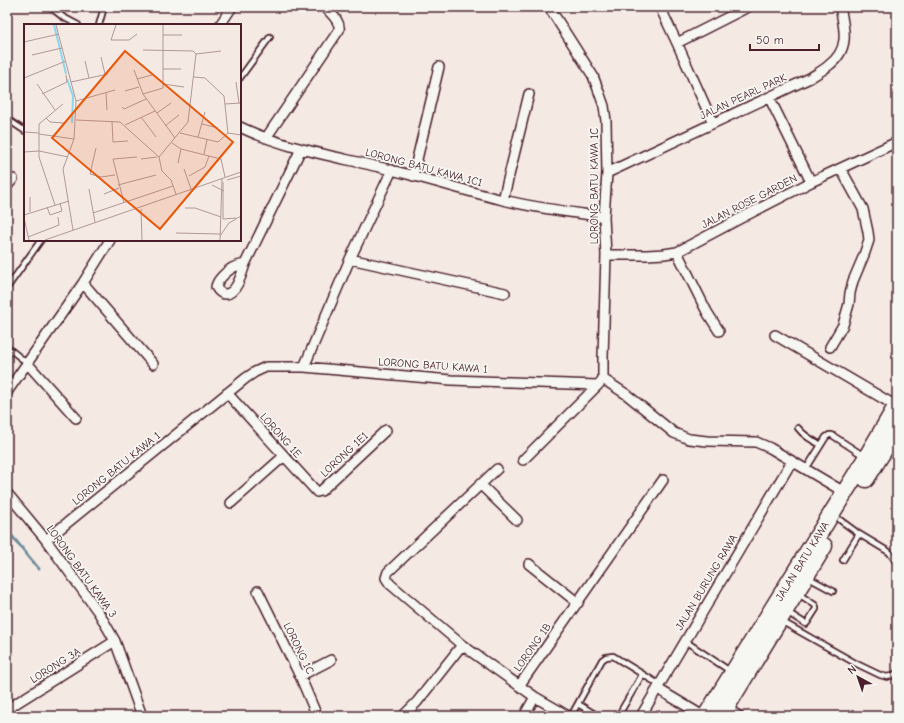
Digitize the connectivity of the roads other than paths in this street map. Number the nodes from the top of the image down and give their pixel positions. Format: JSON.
{"nodes":[{"id":1,"x":50,"y":7,"type":"edge"},
{"id":2,"x":104,"y":7,"type":"edge"},
{"id":3,"x":232,"y":7,"type":"edge"},
{"id":4,"x":325,"y":7,"type":"edge"},
{"id":5,"x":549,"y":7,"type":"edge"},
{"id":6,"x":660,"y":7,"type":"edge"},
{"id":7,"x":748,"y":7,"type":"edge"},
{"id":8,"x":840,"y":7,"type":"edge"},
{"id":9,"x":76,"y":24,"type":"edge"},
{"id":10,"x":99,"y":24,"type":"edge"},
{"id":11,"x":221,"y":24,"type":"edge"},
{"id":12,"x":270,"y":37,"type":"dead end"},
{"id":13,"x":677,"y":43,"type":"junction"},
{"id":14,"x":439,"y":67,"type":"dead end"},
{"id":15,"x":241,"y":77,"type":"edge"},
{"id":16,"x":529,"y":94,"type":"dead end"},
{"id":17,"x":769,"y":97,"type":"junction"},
{"id":18,"x":7,"y":119,"type":"edge"},
{"id":19,"x":713,"y":123,"type":"junction"},
{"id":20,"x":241,"y":127,"type":"edge"},
{"id":21,"x":24,"y":130,"type":"edge"},
{"id":22,"x":266,"y":138,"type":"junction"},
{"id":23,"x":897,"y":142,"type":"edge"},
{"id":24,"x":301,"y":149,"type":"junction"},
{"id":25,"x":841,"y":169,"type":"junction"},
{"id":26,"x":392,"y":170,"type":"junction"},
{"id":27,"x":607,"y":173,"type":"junction"},
{"id":28,"x":413,"y":176,"type":"junction"},
{"id":29,"x":13,"y":179,"type":"dead end"},
{"id":30,"x":811,"y":182,"type":"junction"},
{"id":31,"x":7,"y":186,"type":"edge"},
{"id":32,"x":503,"y":200,"type":"junction"},
{"id":33,"x":604,"y":217,"type":"junction"},
{"id":34,"x":40,"y":241,"type":"edge"},
{"id":35,"x":109,"y":241,"type":"edge"},
{"id":36,"x":677,"y":252,"type":"junction"},
{"id":37,"x":606,"y":254,"type":"junction"},
{"id":38,"x":350,"y":259,"type":"junction"},
{"id":39,"x":245,"y":264,"type":"dead end"},
{"id":40,"x":83,"y":283,"type":"junction"},
{"id":41,"x":7,"y":288,"type":"edge"},
{"id":42,"x":504,"y":293,"type":"dead end"},
{"id":43,"x":719,"y":331,"type":"dead end"},
{"id":44,"x":775,"y":335,"type":"dead end"},
{"id":45,"x":7,"y":347,"type":"edge"},
{"id":46,"x":830,"y":347,"type":"dead end"},
{"id":47,"x":27,"y":363,"type":"junction"},
{"id":48,"x":153,"y":364,"type":"dead end"},
{"id":49,"x":304,"y":367,"type":"junction"},
{"id":50,"x":600,"y":382,"type":"junction"},
{"id":51,"x":7,"y":392,"type":"edge"},
{"id":52,"x":227,"y":393,"type":"junction"},
{"id":53,"x":897,"y":406,"type":"edge"},
{"id":54,"x":76,"y":418,"type":"dead end"},
{"id":55,"x":798,"y":428,"type":"dead end"},
{"id":56,"x":897,"y":429,"type":"edge"},
{"id":57,"x":386,"y":430,"type":"dead end"},
{"id":58,"x":821,"y":445,"type":"junction"},
{"id":59,"x":284,"y":456,"type":"junction"},
{"id":60,"x":866,"y":458,"type":"junction"},
{"id":61,"x":523,"y":460,"type":"dead end"},
{"id":62,"x":792,"y":461,"type":"junction"},
{"id":63,"x":497,"y":469,"type":"dead end"},
{"id":64,"x":806,"y":469,"type":"junction"},
{"id":65,"x":663,"y":480,"type":"dead end"},
{"id":66,"x":480,"y":484,"type":"junction"},
{"id":67,"x":317,"y":492,"type":"joint"},
{"id":68,"x":844,"y":492,"type":"junction"},
{"id":69,"x":7,"y":493,"type":"edge"},
{"id":70,"x":231,"y":503,"type":"dead end"},
{"id":71,"x":517,"y":520,"type":"dead end"},
{"id":72,"x":840,"y":520,"type":"junction"},
{"id":73,"x":859,"y":534,"type":"junction"},
{"id":74,"x":46,"y":540,"type":"junction"},
{"id":75,"x":843,"y":560,"type":"dead end"},
{"id":76,"x":897,"y":563,"type":"edge"},
{"id":77,"x":529,"y":564,"type":"dead end"},
{"id":78,"x":806,"y":576,"type":"junction"},
{"id":79,"x":258,"y":591,"type":"dead end"},
{"id":80,"x":833,"y":591,"type":"dead end"},
{"id":81,"x":796,"y":592,"type":"junction"},
{"id":82,"x":578,"y":603,"type":"junction"},
{"id":83,"x":782,"y":615,"type":"junction"},
{"id":84,"x":115,"y":641,"type":"junction"},
{"id":85,"x":685,"y":641,"type":"junction"},
{"id":86,"x":462,"y":644,"type":"junction"},
{"id":87,"x":331,"y":660,"type":"dead end"},
{"id":88,"x":897,"y":672,"type":"edge"},
{"id":89,"x":733,"y":673,"type":"junction"},
{"id":90,"x":642,"y":675,"type":"junction"},
{"id":91,"x":300,"y":676,"type":"junction"},
{"id":92,"x":520,"y":686,"type":"junction"},
{"id":93,"x":659,"y":687,"type":"junction"},
{"id":94,"x":535,"y":698,"type":"junction"},
{"id":95,"x":578,"y":704,"type":"junction"},
{"id":96,"x":7,"y":709,"type":"edge"},
{"id":97,"x":723,"y":712,"type":"edge"},
{"id":98,"x":142,"y":716,"type":"edge"},
{"id":99,"x":317,"y":716,"type":"edge"},
{"id":100,"x":403,"y":716,"type":"edge"},
{"id":101,"x":524,"y":716,"type":"edge"},
{"id":102,"x":570,"y":716,"type":"edge"},
{"id":103,"x":598,"y":716,"type":"edge"},
{"id":104,"x":618,"y":716,"type":"edge"},
{"id":105,"x":641,"y":716,"type":"edge"},
{"id":106,"x":703,"y":716,"type":"edge"},
{"id":107,"x":706,"y":716,"type":"edge"},
{"id":108,"x":739,"y":716,"type":"edge"}],
"edges":[{"from":1,"to":9,"type":"lane"},
{"from":2,"to":10,"type":"lane"},
{"from":3,"to":11,"type":"street"},
{"from":4,"to":22,"type":"street"},
{"from":5,"to":27,"type":"street","name":"LORONG BATU KAWA 1C"},
{"from":6,"to":13,"type":"street"},
{"from":7,"to":13,"type":"street"},
{"from":8,"to":17,"type":"street","name":"JALAN PEARL PARK"},
{"from":12,"to":15,"type":"lane"},
{"from":13,"to":19,"type":"street"},
{"from":14,"to":28,"type":"street"},
{"from":16,"to":32,"type":"street"},
{"from":17,"to":19,"type":"street","name":"JALAN PEARL PARK"},
{"from":17,"to":30,"type":"street"},
{"from":18,"to":21,"type":"lane"},
{"from":19,"to":27,"type":"street","name":"JALAN PEARL PARK"},
{"from":20,"to":22,"type":"street","name":"LORONG BATU KAWA 1C1"},
{"from":22,"to":24,"type":"street","name":"LORONG BATU KAWA 1C1"},
{"from":23,"to":25,"type":"street","name":"JALAN ROSE GARDEN"},
{"from":24,"to":26,"type":"street","name":"LORONG BATU KAWA 1C1"},
{"from":24,"to":39,"type":"street"},
{"from":25,"to":30,"type":"street","name":"JALAN ROSE GARDEN"},
{"from":25,"to":46,"type":"street"},
{"from":26,"to":28,"type":"street","name":"LORONG BATU KAWA 1C1"},
{"from":26,"to":38,"type":"street"},
{"from":27,"to":33,"type":"street","name":"LORONG BATU KAWA 1C"},
{"from":28,"to":32,"type":"street","name":"LORONG BATU KAWA 1C1"},
{"from":29,"to":31,"type":"street"},
{"from":30,"to":36,"type":"street","name":"JALAN ROSE GARDEN"},
{"from":32,"to":33,"type":"street","name":"LORONG BATU KAWA 1C1"},
{"from":33,"to":37,"type":"street","name":"LORONG BATU KAWA 1C"},
{"from":34,"to":41,"type":"lane"},
{"from":35,"to":40,"type":"street"},
{"from":36,"to":37,"type":"street","name":"JALAN ROSE GARDEN"},
{"from":36,"to":43,"type":"street"},
{"from":37,"to":50,"type":"street","name":"LORONG BATU KAWA 1C"},
{"from":38,"to":42,"type":"street"},
{"from":38,"to":49,"type":"street"},
{"from":40,"to":47,"type":"street"},
{"from":40,"to":48,"type":"street"},
{"from":44,"to":53,"type":"street"},
{"from":45,"to":47,"type":"lane"},
{"from":47,"to":51,"type":"street"},
{"from":47,"to":54,"type":"street"},
{"from":49,"to":50,"type":"street","name":"LORONG BATU KAWA 1"},
{"from":49,"to":52,"type":"street","name":"LORONG BATU KAWA 1"},
{"from":50,"to":61,"type":"street"},
{"from":50,"to":62,"type":"street"},
{"from":52,"to":59,"type":"street","name":"LORONG 1E"},
{"from":52,"to":74,"type":"street","name":"LORONG BATU KAWA 1"},
{"from":53,"to":60,"type":"highway","name":"JALAN BATU KAWA"},
{"from":55,"to":58,"type":"lane"},
{"from":56,"to":72,"type":"highway","name":"JALAN BATU KAWA"},
{"from":57,"to":67,"type":"street","name":"LORONG 1E1"},
{"from":58,"to":60,"type":"lane"},
{"from":58,"to":64,"type":"lane"},
{"from":59,"to":67,"type":"street","name":"LORONG 1E"},
{"from":59,"to":70,"type":"street"},
{"from":60,"to":68,"type":"highway","name":"JALAN BATU KAWA"},
{"from":62,"to":64,"type":"street"},
{"from":62,"to":85,"type":"street","name":"JALAN BURUNG RAWA"},
{"from":63,"to":66,"type":"street"},
{"from":64,"to":68,"type":"street"},
{"from":65,"to":82,"type":"street","name":"LORONG 1B"},
{"from":66,"to":71,"type":"street"},
{"from":66,"to":86,"type":"street","name":"LORONG 1B"},
{"from":68,"to":89,"type":"highway","name":"JALAN BATU KAWA"},
{"from":69,"to":74,"type":"street","name":"LORONG BATU KAWA 3"},
{"from":72,"to":73,"type":"lane"},
{"from":72,"to":78,"type":"highway","name":"JALAN BATU KAWA"},
{"from":73,"to":75,"type":"lane"},
{"from":73,"to":76,"type":"lane"},
{"from":74,"to":84,"type":"street","name":"LORONG BATU KAWA 3"},
{"from":77,"to":82,"type":"street"},
{"from":78,"to":80,"type":"lane"},
{"from":78,"to":81,"type":"highway","name":"JALAN BATU KAWA"},
{"from":79,"to":91,"type":"street","name":"LORONG 1C"},
{"from":81,"to":83,"type":"highway","name":"JALAN BATU KAWA"},
{"from":81,"to":83,"type":"lane"},
{"from":82,"to":92,"type":"street","name":"LORONG 1B"},
{"from":83,"to":88,"type":"lane"},
{"from":83,"to":97,"type":"highway","name":"JALAN BATU KAWA"},
{"from":84,"to":96,"type":"street","name":"LORONG 3A"},
{"from":84,"to":98,"type":"street","name":"LORONG BATU KAWA 3"},
{"from":85,"to":89,"type":"lane"},
{"from":85,"to":93,"type":"street","name":"JALAN BURUNG RAWA"},
{"from":86,"to":92,"type":"street","name":"LORONG 1B"},
{"from":86,"to":100,"type":"street"},
{"from":87,"to":91,"type":"street"},
{"from":89,"to":107,"type":"highway","name":"JALAN BATU KAWA"},
{"from":90,"to":93,"type":"lane"},
{"from":90,"to":95,"type":"lane"},
{"from":90,"to":104,"type":"lane"},
{"from":91,"to":99,"type":"street","name":"LORONG 1C"},
{"from":92,"to":94,"type":"street"},
{"from":93,"to":105,"type":"street","name":"JALAN BURUNG RAWA"},
{"from":93,"to":106,"type":"street"},
{"from":94,"to":101,"type":"street"},
{"from":94,"to":102,"type":"street"},
{"from":95,"to":102,"type":"lane"},
{"from":95,"to":103,"type":"lane"},
{"from":97,"to":108,"type":"street"}]}
